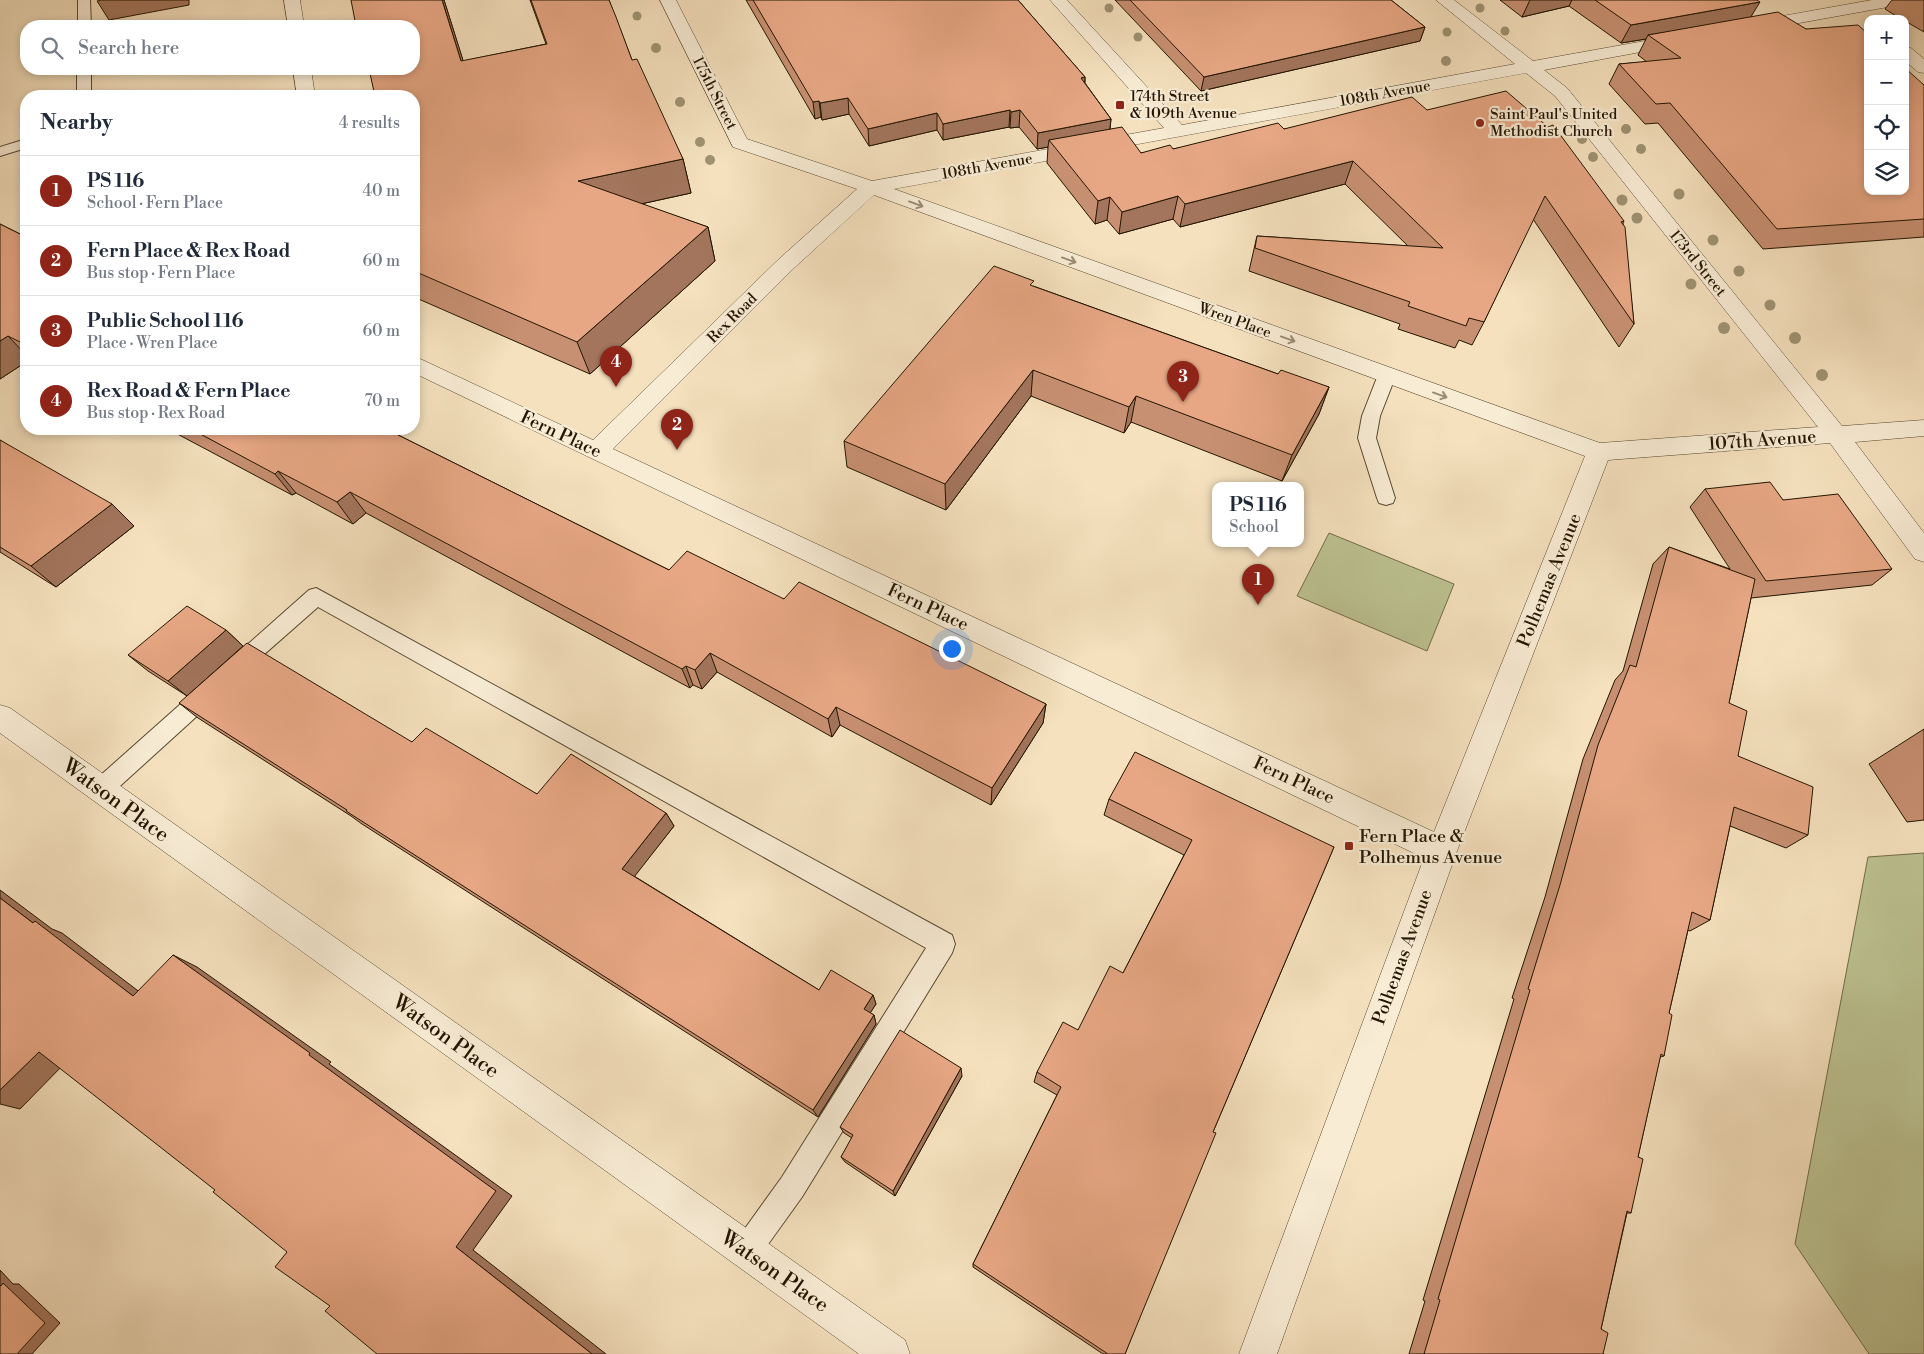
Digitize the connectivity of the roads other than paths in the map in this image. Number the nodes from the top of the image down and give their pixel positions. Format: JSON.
{"nodes":[{"id":1,"x":84,"y":0,"type":"edge"},
{"id":2,"x":292,"y":0,"type":"edge"},
{"id":3,"x":668,"y":0,"type":"edge"},
{"id":4,"x":1058,"y":0,"type":"edge"},
{"id":5,"x":1444,"y":0,"type":"edge"},
{"id":6,"x":1900,"y":0,"type":"edge"},
{"id":7,"x":1855,"y":9,"type":"edge"},
{"id":8,"x":85,"y":20,"type":"edge"},
{"id":9,"x":295,"y":20,"type":"edge"},
{"id":10,"x":1735,"y":30,"type":"edge"},
{"id":11,"x":1696,"y":37,"type":"edge"},
{"id":12,"x":1909,"y":55,"type":"edge"},
{"id":13,"x":1530,"y":66,"type":"junction"},
{"id":14,"x":1924,"y":68,"type":"edge"},
{"id":15,"x":84,"y":75,"type":"edge"},
{"id":16,"x":303,"y":75,"type":"edge"},
{"id":17,"x":84,"y":90,"type":"edge"},
{"id":18,"x":305,"y":90,"type":"edge"},
{"id":19,"x":1177,"y":131,"type":"junction"},
{"id":20,"x":20,"y":145,"type":"edge"},
{"id":21,"x":0,"y":152,"type":"edge"},
{"id":22,"x":871,"y":187,"type":"junction"},
{"id":23,"x":420,"y":367,"type":"edge"},
{"id":24,"x":1387,"y":375,"type":"junction"},
{"id":25,"x":1924,"y":428,"type":"edge"},
{"id":26,"x":1836,"y":434,"type":"junction"},
{"id":27,"x":596,"y":452,"type":"junction"},
{"id":28,"x":1599,"y":452,"type":"junction"},
{"id":29,"x":1386,"y":498,"type":"dead end"},
{"id":30,"x":1924,"y":552,"type":"edge"},
{"id":31,"x":0,"y":717,"type":"edge"},
{"id":32,"x":101,"y":789,"type":"junction"},
{"id":33,"x":1442,"y":850,"type":"junction"},
{"id":34,"x":746,"y":1251,"type":"junction"},
{"id":35,"x":891,"y":1354,"type":"edge"},
{"id":36,"x":1258,"y":1354,"type":"edge"}],
"edges":[{"from":1,"to":8,"type":"lane"},
{"from":2,"to":9,"type":"street"},
{"from":3,"to":22,"type":"street","name":"175th Street"},
{"from":4,"to":19,"type":"street"},
{"from":5,"to":13,"type":"street","name":"173rd Street"},
{"from":6,"to":7,"type":"street"},
{"from":7,"to":10,"type":"street"},
{"from":11,"to":13,"type":"street","name":"108th Avenue"},
{"from":12,"to":14,"type":"street"},
{"from":13,"to":19,"type":"street","name":"108th Avenue"},
{"from":13,"to":26,"type":"street","name":"173rd Street"},
{"from":15,"to":17,"type":"lane"},
{"from":16,"to":18,"type":"street"},
{"from":19,"to":22,"type":"street","name":"108th Avenue"},
{"from":20,"to":21,"type":"lane"},
{"from":22,"to":24,"type":"street","name":"Wren Place","one_way":true},
{"from":22,"to":27,"type":"street","name":"Rex Road"},
{"from":23,"to":27,"type":"street","name":"Fern Place"},
{"from":24,"to":28,"type":"street","name":"Wren Place","one_way":true},
{"from":24,"to":29,"type":"lane"},
{"from":25,"to":26,"type":"street","name":"107th Avenue"},
{"from":26,"to":28,"type":"street","name":"107th Avenue"},
{"from":26,"to":30,"type":"street","name":"173rd Street"},
{"from":27,"to":33,"type":"street","name":"Fern Place"},
{"from":28,"to":33,"type":"street","name":"Polhemas Avenue"},
{"from":31,"to":32,"type":"street","name":"Watson Place"},
{"from":32,"to":34,"type":"street","name":"Watson Place"},
{"from":32,"to":34,"type":"lane"},
{"from":33,"to":36,"type":"street","name":"Polhemas Avenue"},
{"from":34,"to":35,"type":"street","name":"Watson Place"}]}
